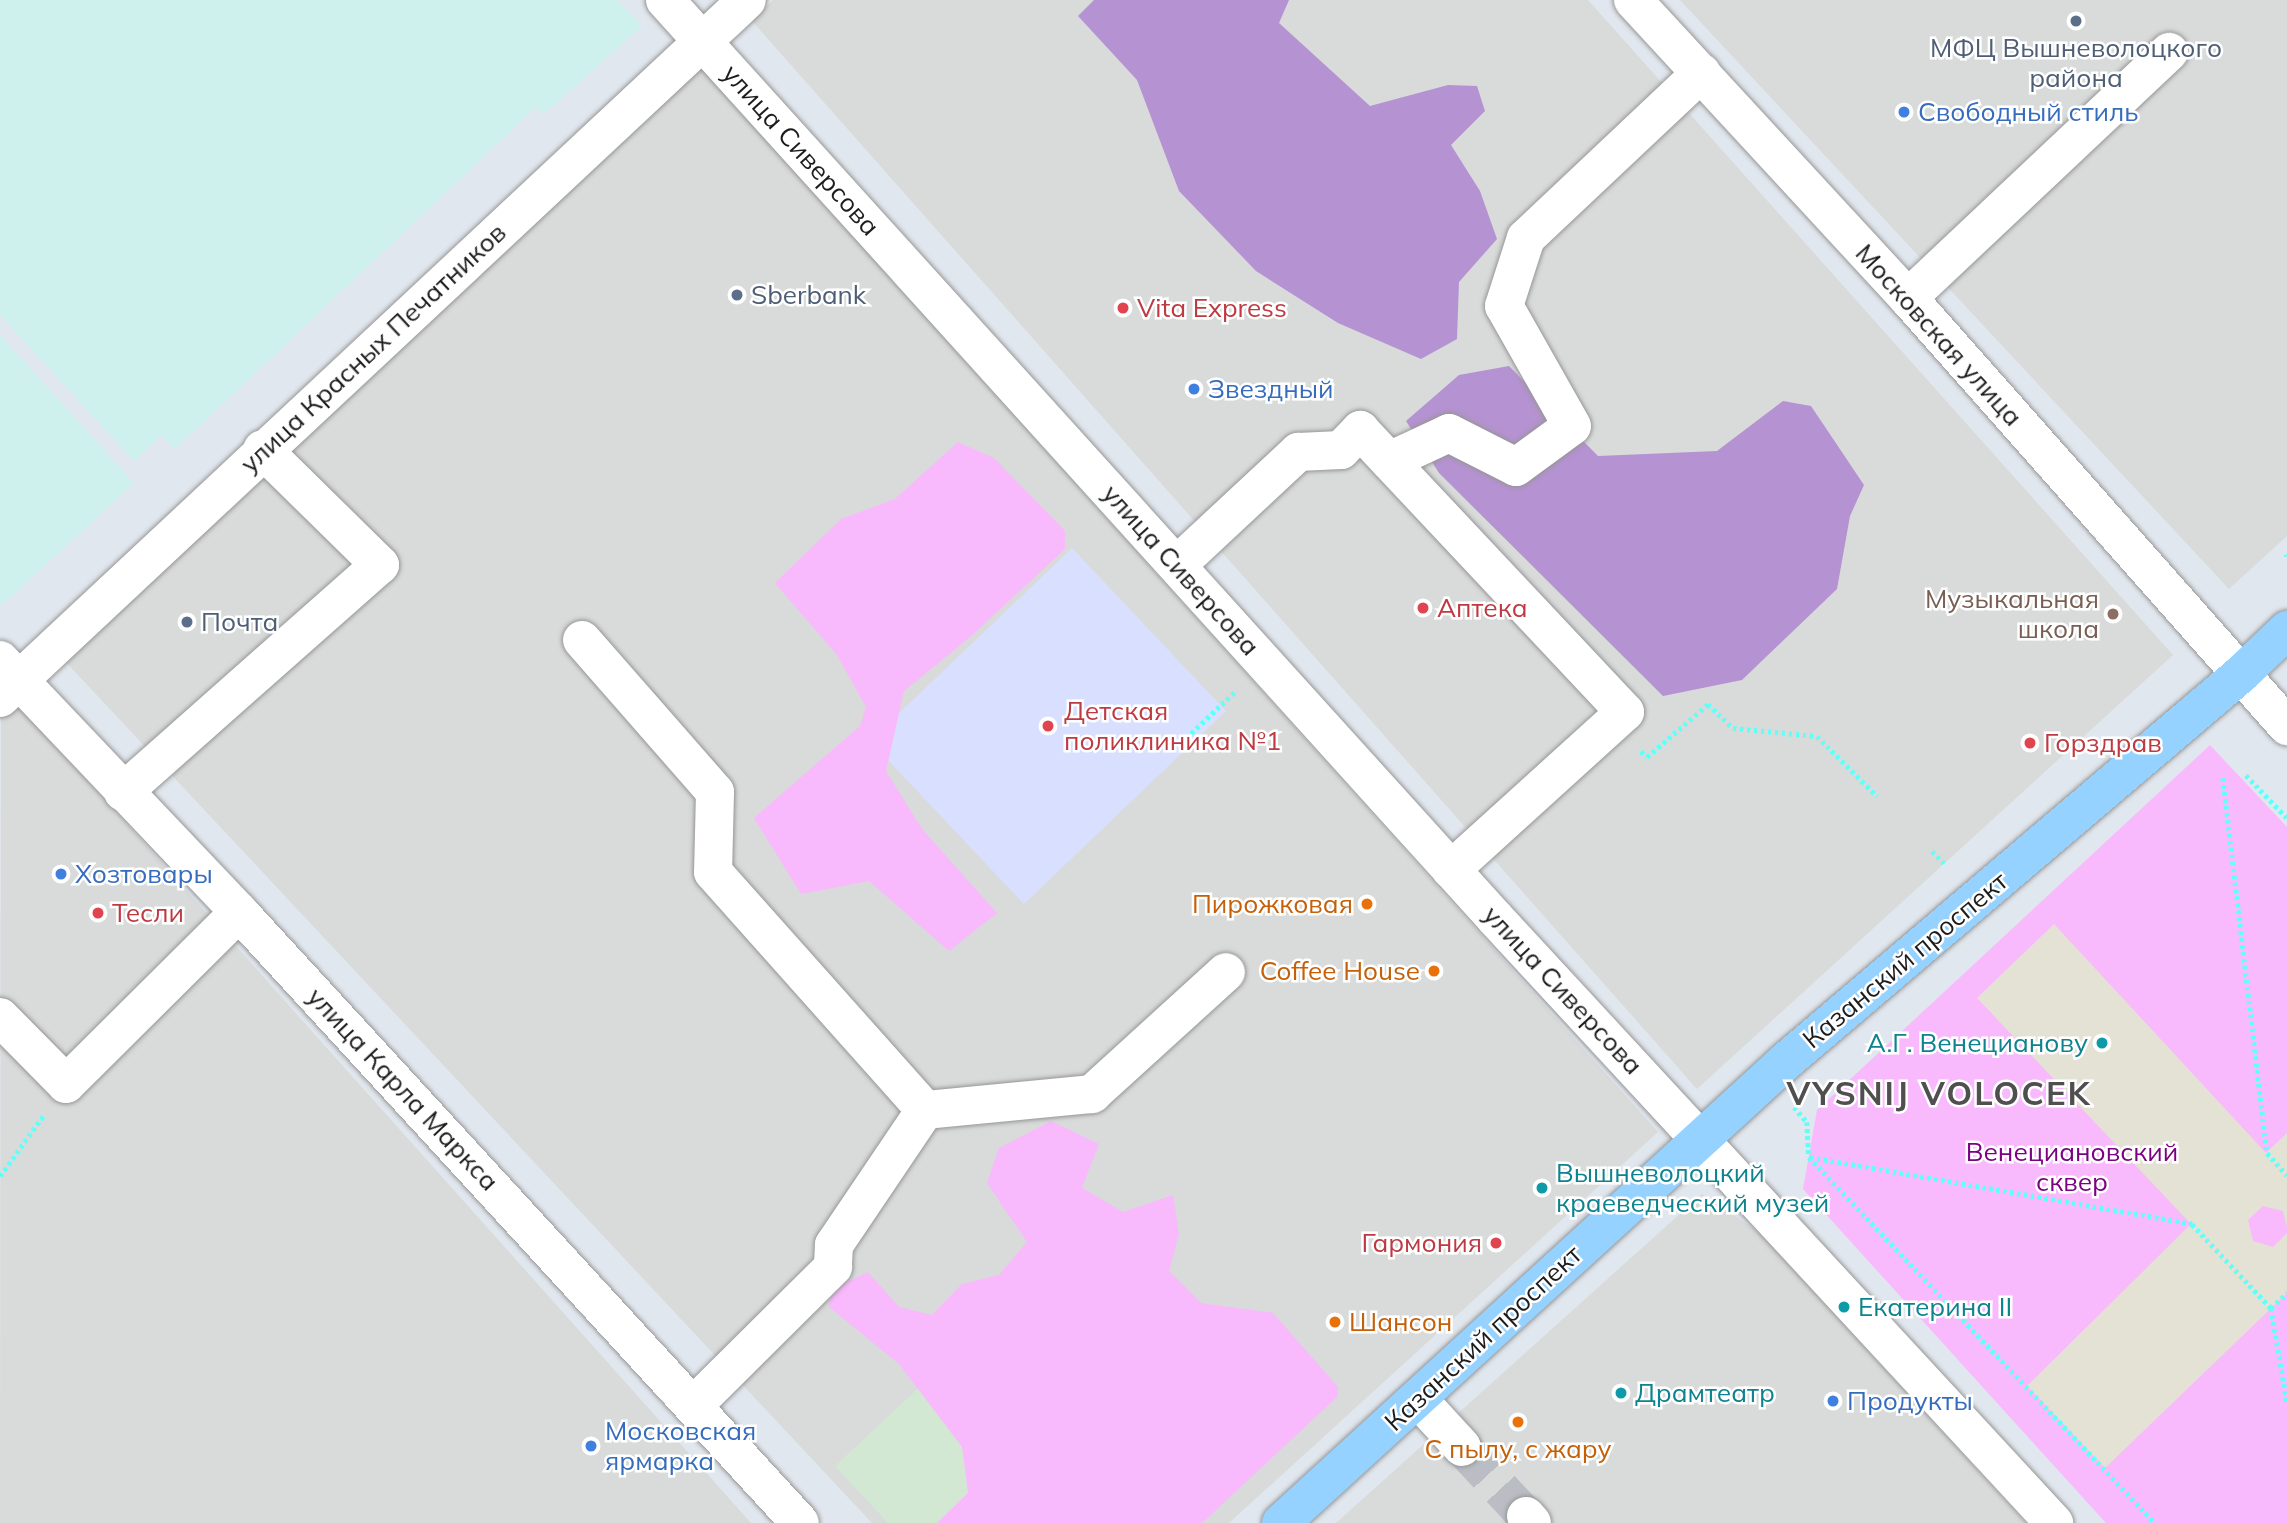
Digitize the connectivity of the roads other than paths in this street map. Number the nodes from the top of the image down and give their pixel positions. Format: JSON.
{"nodes":[{"id":1,"x":665,"y":0,"type":"edge"},
{"id":2,"x":747,"y":0,"type":"edge"},
{"id":3,"x":1633,"y":0,"type":"edge"},
{"id":4,"x":704,"y":43,"type":"junction"},
{"id":5,"x":2168,"y":52,"type":"dead end"},
{"id":6,"x":1700,"y":73,"type":"junction"},
{"id":7,"x":1908,"y":298,"type":"junction"},
{"id":8,"x":262,"y":449,"type":"junction"},
{"id":9,"x":1389,"y":461,"type":"junction"},
{"id":10,"x":1177,"y":565,"type":"junction"},
{"id":11,"x":2287,"y":630,"type":"edge"},
{"id":12,"x":582,"y":640,"type":"dead end"},
{"id":13,"x":2241,"y":674,"type":"junction"},
{"id":14,"x":6,"y":680,"type":"edge"},
{"id":15,"x":2287,"y":726,"type":"edge"},
{"id":16,"x":123,"y":792,"type":"junction"},
{"id":17,"x":1451,"y":870,"type":"junction"},
{"id":18,"x":239,"y":912,"type":"junction"},
{"id":19,"x":1226,"y":972,"type":"dead end"},
{"id":20,"x":0,"y":1017,"type":"edge"},
{"id":21,"x":925,"y":1110,"type":"junction"},
{"id":22,"x":1701,"y":1138,"type":"junction"},
{"id":23,"x":1418,"y":1399,"type":"junction"},
{"id":24,"x":694,"y":1405,"type":"junction"},
{"id":25,"x":1462,"y":1447,"type":"tunnel mouth"},
{"id":26,"x":800,"y":1523,"type":"edge"},
{"id":27,"x":1280,"y":1523,"type":"edge"},
{"id":28,"x":2054,"y":1523,"type":"edge"}],
"edges":[{"from":1,"to":4,"type":"street","name":"улица Сиверсова"},
{"from":2,"to":4,"type":"street","name":"улица Красных Печатников"},
{"from":3,"to":6,"type":"street","name":"Московская улица"},
{"from":4,"to":8,"type":"street","name":"улица Красных Печатников"},
{"from":4,"to":10,"type":"street","name":"улица Сиверсова"},
{"from":5,"to":7,"type":"street"},
{"from":6,"to":7,"type":"street","name":"Московская улица"},
{"from":6,"to":9,"type":"street"},
{"from":7,"to":13,"type":"street","name":"Московская улица"},
{"from":8,"to":14,"type":"street","name":"улица Красных Печатников"},
{"from":8,"to":16,"type":"street"},
{"from":9,"to":10,"type":"street"},
{"from":9,"to":17,"type":"street"},
{"from":10,"to":17,"type":"street","name":"улица Сиверсова"},
{"from":11,"to":13,"type":"main road","name":"Казанский проспект"},
{"from":12,"to":21,"type":"street"},
{"from":13,"to":15,"type":"street","name":"Московская улица"},
{"from":13,"to":22,"type":"main road","name":"Казанский проспект"},
{"from":14,"to":16,"type":"street","name":"улица Карла Маркса"},
{"from":16,"to":18,"type":"street","name":"улица Карла Маркса"},
{"from":17,"to":22,"type":"street","name":"улица Сиверсова"},
{"from":18,"to":20,"type":"street"},
{"from":18,"to":24,"type":"street","name":"улица Карла Маркса"},
{"from":19,"to":21,"type":"street"},
{"from":21,"to":24,"type":"street"},
{"from":22,"to":23,"type":"main road","name":"Казанский проспект"},
{"from":22,"to":28,"type":"street","name":"улица Сиверсова"},
{"from":23,"to":25,"type":"street"},
{"from":23,"to":27,"type":"main road","name":"Казанский проспект"},
{"from":24,"to":26,"type":"street","name":"улица Карла Маркса"}]}
